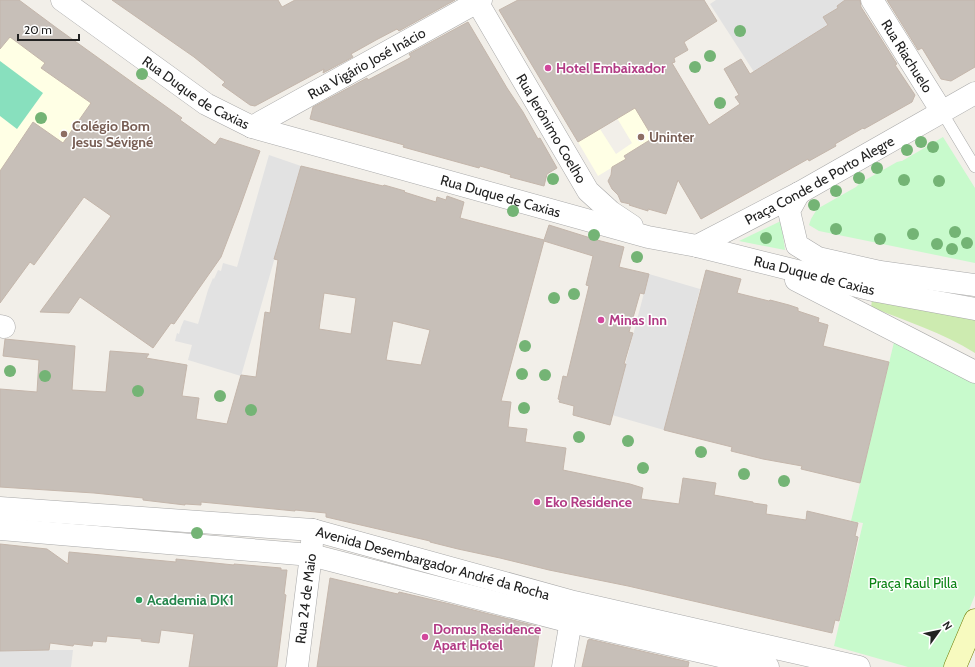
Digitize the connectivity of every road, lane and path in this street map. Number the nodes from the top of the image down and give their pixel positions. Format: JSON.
{"nodes":[{"id":1,"x":62,"y":0,"type":"edge"},
{"id":2,"x":872,"y":0,"type":"edge"},
{"id":3,"x":478,"y":1,"type":"edge"},
{"id":4,"x":975,"y":93,"type":"edge"},
{"id":5,"x":942,"y":112,"type":"junction"},
{"id":6,"x":252,"y":127,"type":"junction"},
{"id":7,"x":975,"y":167,"type":"edge"},
{"id":8,"x":799,"y":193,"type":"junction"},
{"id":9,"x":648,"y":236,"type":"junction"},
{"id":10,"x":697,"y":246,"type":"junction"},
{"id":11,"x":763,"y":263,"type":"junction"},
{"id":12,"x":975,"y":285,"type":"edge"},
{"id":13,"x":975,"y":309,"type":"edge"},
{"id":14,"x":975,"y":372,"type":"edge"},
{"id":15,"x":0,"y":508,"type":"edge"},
{"id":16,"x":0,"y":529,"type":"edge"},
{"id":17,"x":313,"y":530,"type":"junction"},
{"id":18,"x":311,"y":555,"type":"junction"},
{"id":19,"x":573,"y":612,"type":"junction"},
{"id":20,"x":975,"y":620,"type":"edge"},
{"id":21,"x":297,"y":667,"type":"edge"},
{"id":22,"x":563,"y":667,"type":"edge"},
{"id":23,"x":768,"y":667,"type":"edge"},
{"id":24,"x":859,"y":667,"type":"edge"},
{"id":25,"x":955,"y":667,"type":"edge"}],
"edges":[{"from":1,"to":6,"type":"street","name":"Rua Duque de Caxias"},
{"from":2,"to":5,"type":"street","name":"Rua Riachuelo"},
{"from":3,"to":6,"type":"street","name":"Rua Vigário José Inácio"},
{"from":3,"to":9,"type":"street","name":"Rua Jerônimo Coelho"},
{"from":4,"to":5,"type":"street","name":"Praça Conde de Porto Alegre"},
{"from":5,"to":7,"type":"lane"},
{"from":5,"to":8,"type":"street","name":"Praça Conde de Porto Alegre"},
{"from":6,"to":9,"type":"street","name":"Rua Duque de Caxias"},
{"from":8,"to":10,"type":"street","name":"Praça Conde de Porto Alegre"},
{"from":8,"to":12,"type":"street","name":"Rua Duque de Caxias"},
{"from":9,"to":10,"type":"street","name":"Rua Duque de Caxias"},
{"from":10,"to":11,"type":"street","name":"Rua Duque de Caxias"},
{"from":11,"to":13,"type":"street","name":"Rua Duque de Caxias"},
{"from":11,"to":14,"type":"street"},
{"from":15,"to":17,"type":"street","name":"Avenida Desembargador André da Rocha"},
{"from":16,"to":18,"type":"street","name":"Avenida Desembargador André da Rocha"},
{"from":17,"to":18,"type":"street","name":"Rua 24 de Maio"},
{"from":17,"to":19,"type":"street","name":"Avenida Desembargador André da Rocha"},
{"from":18,"to":19,"type":"street","name":"Avenida Desembargador André da Rocha"},
{"from":18,"to":21,"type":"street","name":"Rua 24 de Maio"},
{"from":19,"to":22,"type":"street"},
{"from":19,"to":23,"type":"street","name":"Avenida Desembargador André da Rocha"},
{"from":19,"to":24,"type":"street","name":"Avenida Desembargador André da Rocha"},
{"from":20,"to":25,"type":"main road"}]}
